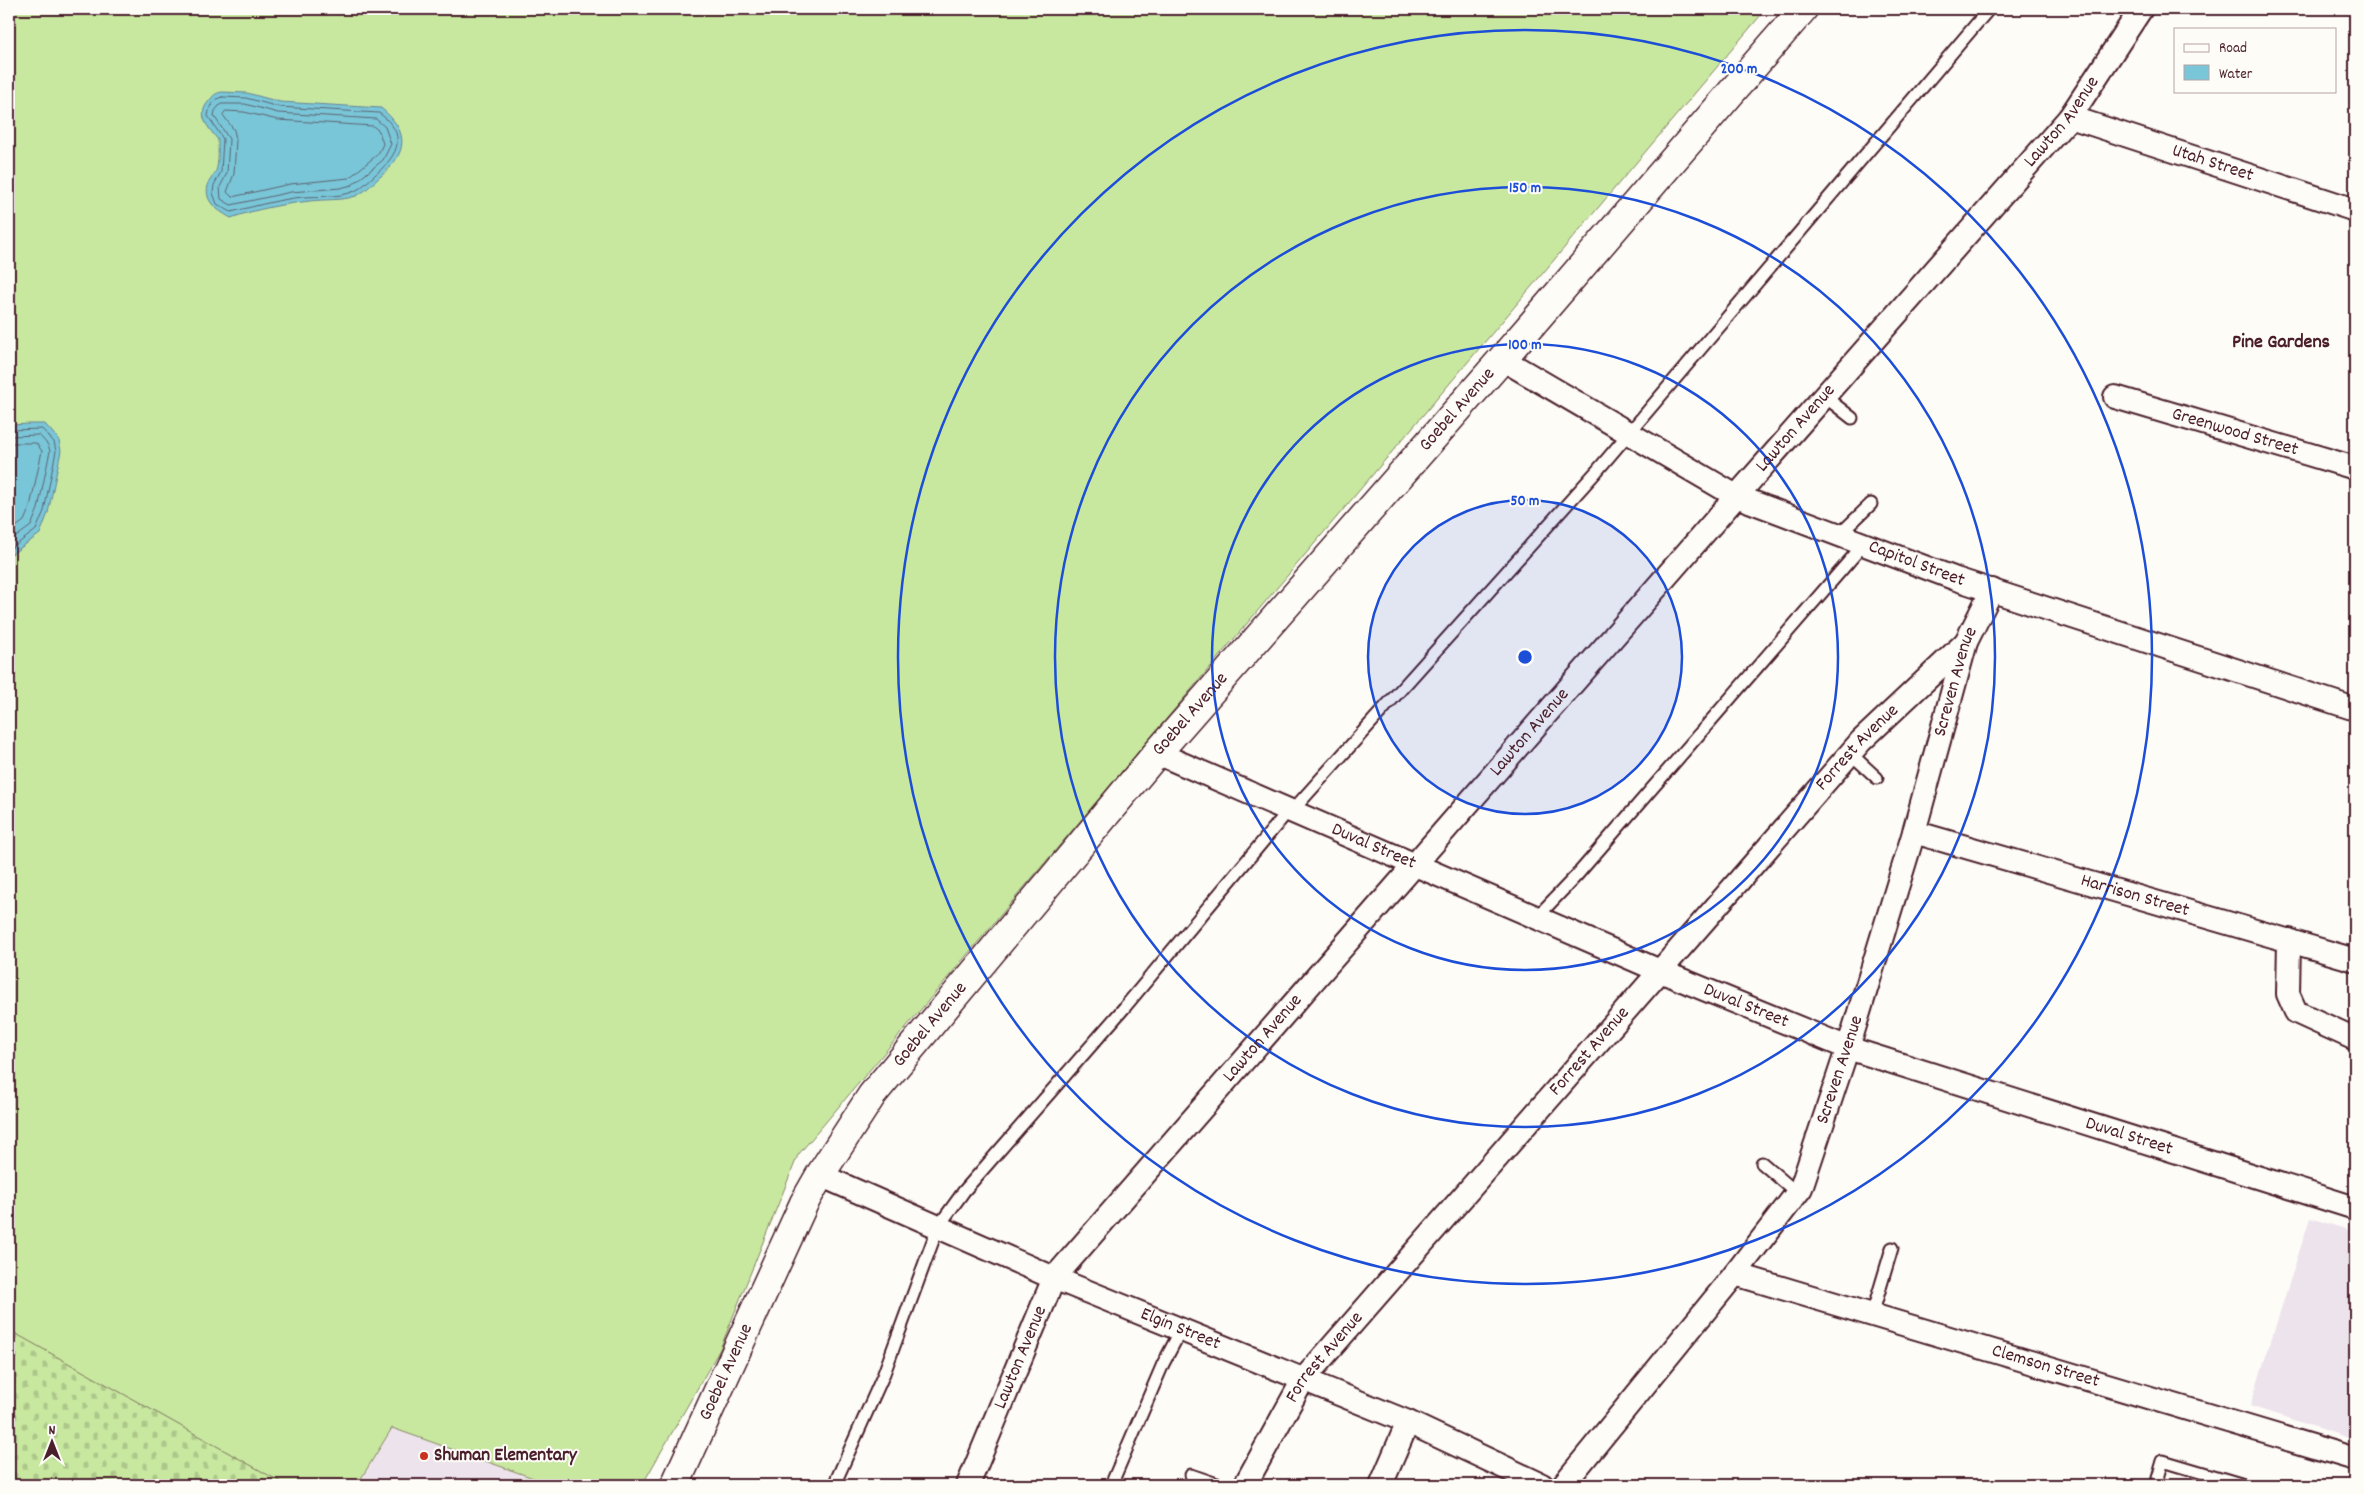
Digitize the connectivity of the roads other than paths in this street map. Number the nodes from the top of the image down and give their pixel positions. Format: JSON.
{"nodes":[{"id":1,"x":1803,"y":9,"type":"edge"},
{"id":2,"x":1989,"y":9,"type":"edge"},
{"id":3,"x":2141,"y":9,"type":"edge"},
{"id":4,"x":2070,"y":117,"type":"junction"},
{"id":5,"x":2355,"y":210,"type":"edge"},
{"id":6,"x":1502,"y":359,"type":"junction"},
{"id":7,"x":1824,"y":396,"type":"junction"},
{"id":8,"x":2115,"y":397,"type":"dead end"},
{"id":9,"x":1852,"y":418,"type":"dead end"},
{"id":10,"x":1628,"y":433,"type":"junction"},
{"id":11,"x":2355,"y":468,"type":"edge"},
{"id":12,"x":1736,"y":496,"type":"junction"},
{"id":13,"x":1871,"y":504,"type":"dead end"},
{"id":14,"x":1839,"y":535,"type":"junction"},
{"id":15,"x":1864,"y":544,"type":"junction"},
{"id":16,"x":1992,"y":590,"type":"junction"},
{"id":17,"x":1966,"y":642,"type":"junction"},
{"id":18,"x":2355,"y":709,"type":"edge"},
{"id":19,"x":1157,"y":753,"type":"junction"},
{"id":20,"x":1850,"y":753,"type":"junction"},
{"id":21,"x":1877,"y":778,"type":"dead end"},
{"id":22,"x":1291,"y":811,"type":"junction"},
{"id":23,"x":1914,"y":832,"type":"junction"},
{"id":24,"x":1416,"y":865,"type":"junction"},
{"id":25,"x":1537,"y":917,"type":"junction"},
{"id":26,"x":2289,"y":940,"type":"junction"},
{"id":27,"x":2355,"y":960,"type":"edge"},
{"id":28,"x":1660,"y":971,"type":"junction"},
{"id":29,"x":2355,"y":1039,"type":"edge"},
{"id":30,"x":1848,"y":1048,"type":"junction"},
{"id":31,"x":1762,"y":1164,"type":"dead end"},
{"id":32,"x":820,"y":1175,"type":"junction"},
{"id":33,"x":1797,"y":1193,"type":"junction"},
{"id":34,"x":2355,"y":1208,"type":"edge"},
{"id":35,"x":938,"y":1227,"type":"junction"},
{"id":36,"x":1892,"y":1248,"type":"dead end"},
{"id":37,"x":1735,"y":1274,"type":"junction"},
{"id":38,"x":1054,"y":1278,"type":"junction"},
{"id":39,"x":1872,"y":1315,"type":"junction"},
{"id":40,"x":1181,"y":1330,"type":"junction"},
{"id":41,"x":1303,"y":1380,"type":"junction"},
{"id":42,"x":1408,"y":1422,"type":"junction"},
{"id":43,"x":2355,"y":1459,"type":"edge"},
{"id":44,"x":1192,"y":1474,"type":"dead end"},
{"id":45,"x":675,"y":1485,"type":"edge"},
{"id":46,"x":834,"y":1485,"type":"edge"},
{"id":47,"x":968,"y":1485,"type":"edge"},
{"id":48,"x":1111,"y":1485,"type":"edge"},
{"id":49,"x":1220,"y":1485,"type":"edge"},
{"id":50,"x":1245,"y":1485,"type":"edge"},
{"id":51,"x":1381,"y":1485,"type":"edge"},
{"id":52,"x":1537,"y":1485,"type":"edge"},
{"id":53,"x":1563,"y":1485,"type":"edge"},
{"id":54,"x":2156,"y":1485,"type":"edge"},
{"id":55,"x":2244,"y":1485,"type":"edge"}],
"edges":[{"from":1,"to":6,"type":"street","name":"Goebel Avenue"},
{"from":2,"to":10,"type":"lane"},
{"from":3,"to":4,"type":"street","name":"Lawton Avenue"},
{"from":4,"to":5,"type":"street","name":"Utah Street"},
{"from":4,"to":7,"type":"street","name":"Lawton Avenue"},
{"from":6,"to":10,"type":"street","name":"Capitol Street"},
{"from":6,"to":19,"type":"street","name":"Goebel Avenue"},
{"from":7,"to":9,"type":"lane"},
{"from":7,"to":12,"type":"street","name":"Lawton Avenue"},
{"from":8,"to":11,"type":"street","name":"Greenwood Street"},
{"from":10,"to":12,"type":"street","name":"Capitol Street"},
{"from":10,"to":22,"type":"lane"},
{"from":12,"to":14,"type":"street","name":"Capitol Street"},
{"from":12,"to":24,"type":"street","name":"Lawton Avenue"},
{"from":13,"to":14,"type":"lane"},
{"from":14,"to":15,"type":"street","name":"Capitol Street"},
{"from":15,"to":16,"type":"street","name":"Capitol Street"},
{"from":15,"to":25,"type":"lane"},
{"from":16,"to":17,"type":"street","name":"Screven Avenue"},
{"from":16,"to":18,"type":"street","name":"Capitol Street"},
{"from":17,"to":20,"type":"street","name":"Forrest Avenue"},
{"from":17,"to":23,"type":"street","name":"Screven Avenue"},
{"from":19,"to":22,"type":"street","name":"Duval Street"},
{"from":19,"to":32,"type":"street","name":"Goebel Avenue"},
{"from":20,"to":21,"type":"lane"},
{"from":20,"to":28,"type":"street","name":"Forrest Avenue"},
{"from":22,"to":24,"type":"street","name":"Duval Street"},
{"from":22,"to":35,"type":"lane"},
{"from":23,"to":26,"type":"street","name":"Harrison Street"},
{"from":23,"to":30,"type":"street","name":"Screven Avenue"},
{"from":24,"to":25,"type":"street","name":"Duval Street"},
{"from":24,"to":38,"type":"street","name":"Lawton Avenue"},
{"from":25,"to":28,"type":"street","name":"Duval Street"},
{"from":26,"to":27,"type":"street","name":"Harrison Street"},
{"from":26,"to":29,"type":"street"},
{"from":28,"to":30,"type":"street","name":"Duval Street"},
{"from":28,"to":41,"type":"street","name":"Forrest Avenue"},
{"from":30,"to":33,"type":"street","name":"Screven Avenue"},
{"from":30,"to":34,"type":"street","name":"Duval Street"},
{"from":31,"to":33,"type":"lane"},
{"from":32,"to":35,"type":"street","name":"Elgin Street"},
{"from":32,"to":45,"type":"street","name":"Goebel Avenue"},
{"from":33,"to":37,"type":"street","name":"Screven Avenue"},
{"from":35,"to":38,"type":"street","name":"Elgin Street"},
{"from":35,"to":46,"type":"lane"},
{"from":36,"to":39,"type":"lane"},
{"from":37,"to":39,"type":"street","name":"Clemson Street"},
{"from":37,"to":53,"type":"street","name":"Screven Avenue"},
{"from":38,"to":40,"type":"street","name":"Elgin Street"},
{"from":38,"to":47,"type":"street","name":"Lawton Avenue"},
{"from":39,"to":43,"type":"street","name":"Clemson Street"},
{"from":40,"to":41,"type":"street","name":"Elgin Street"},
{"from":40,"to":48,"type":"lane"},
{"from":41,"to":42,"type":"street","name":"Elgin Street"},
{"from":41,"to":50,"type":"street","name":"Forrest Avenue"},
{"from":42,"to":51,"type":"street"},
{"from":42,"to":52,"type":"street","name":"Elgin Street"},
{"from":44,"to":49,"type":"lane"},
{"from":54,"to":55,"type":"lane"}]}
